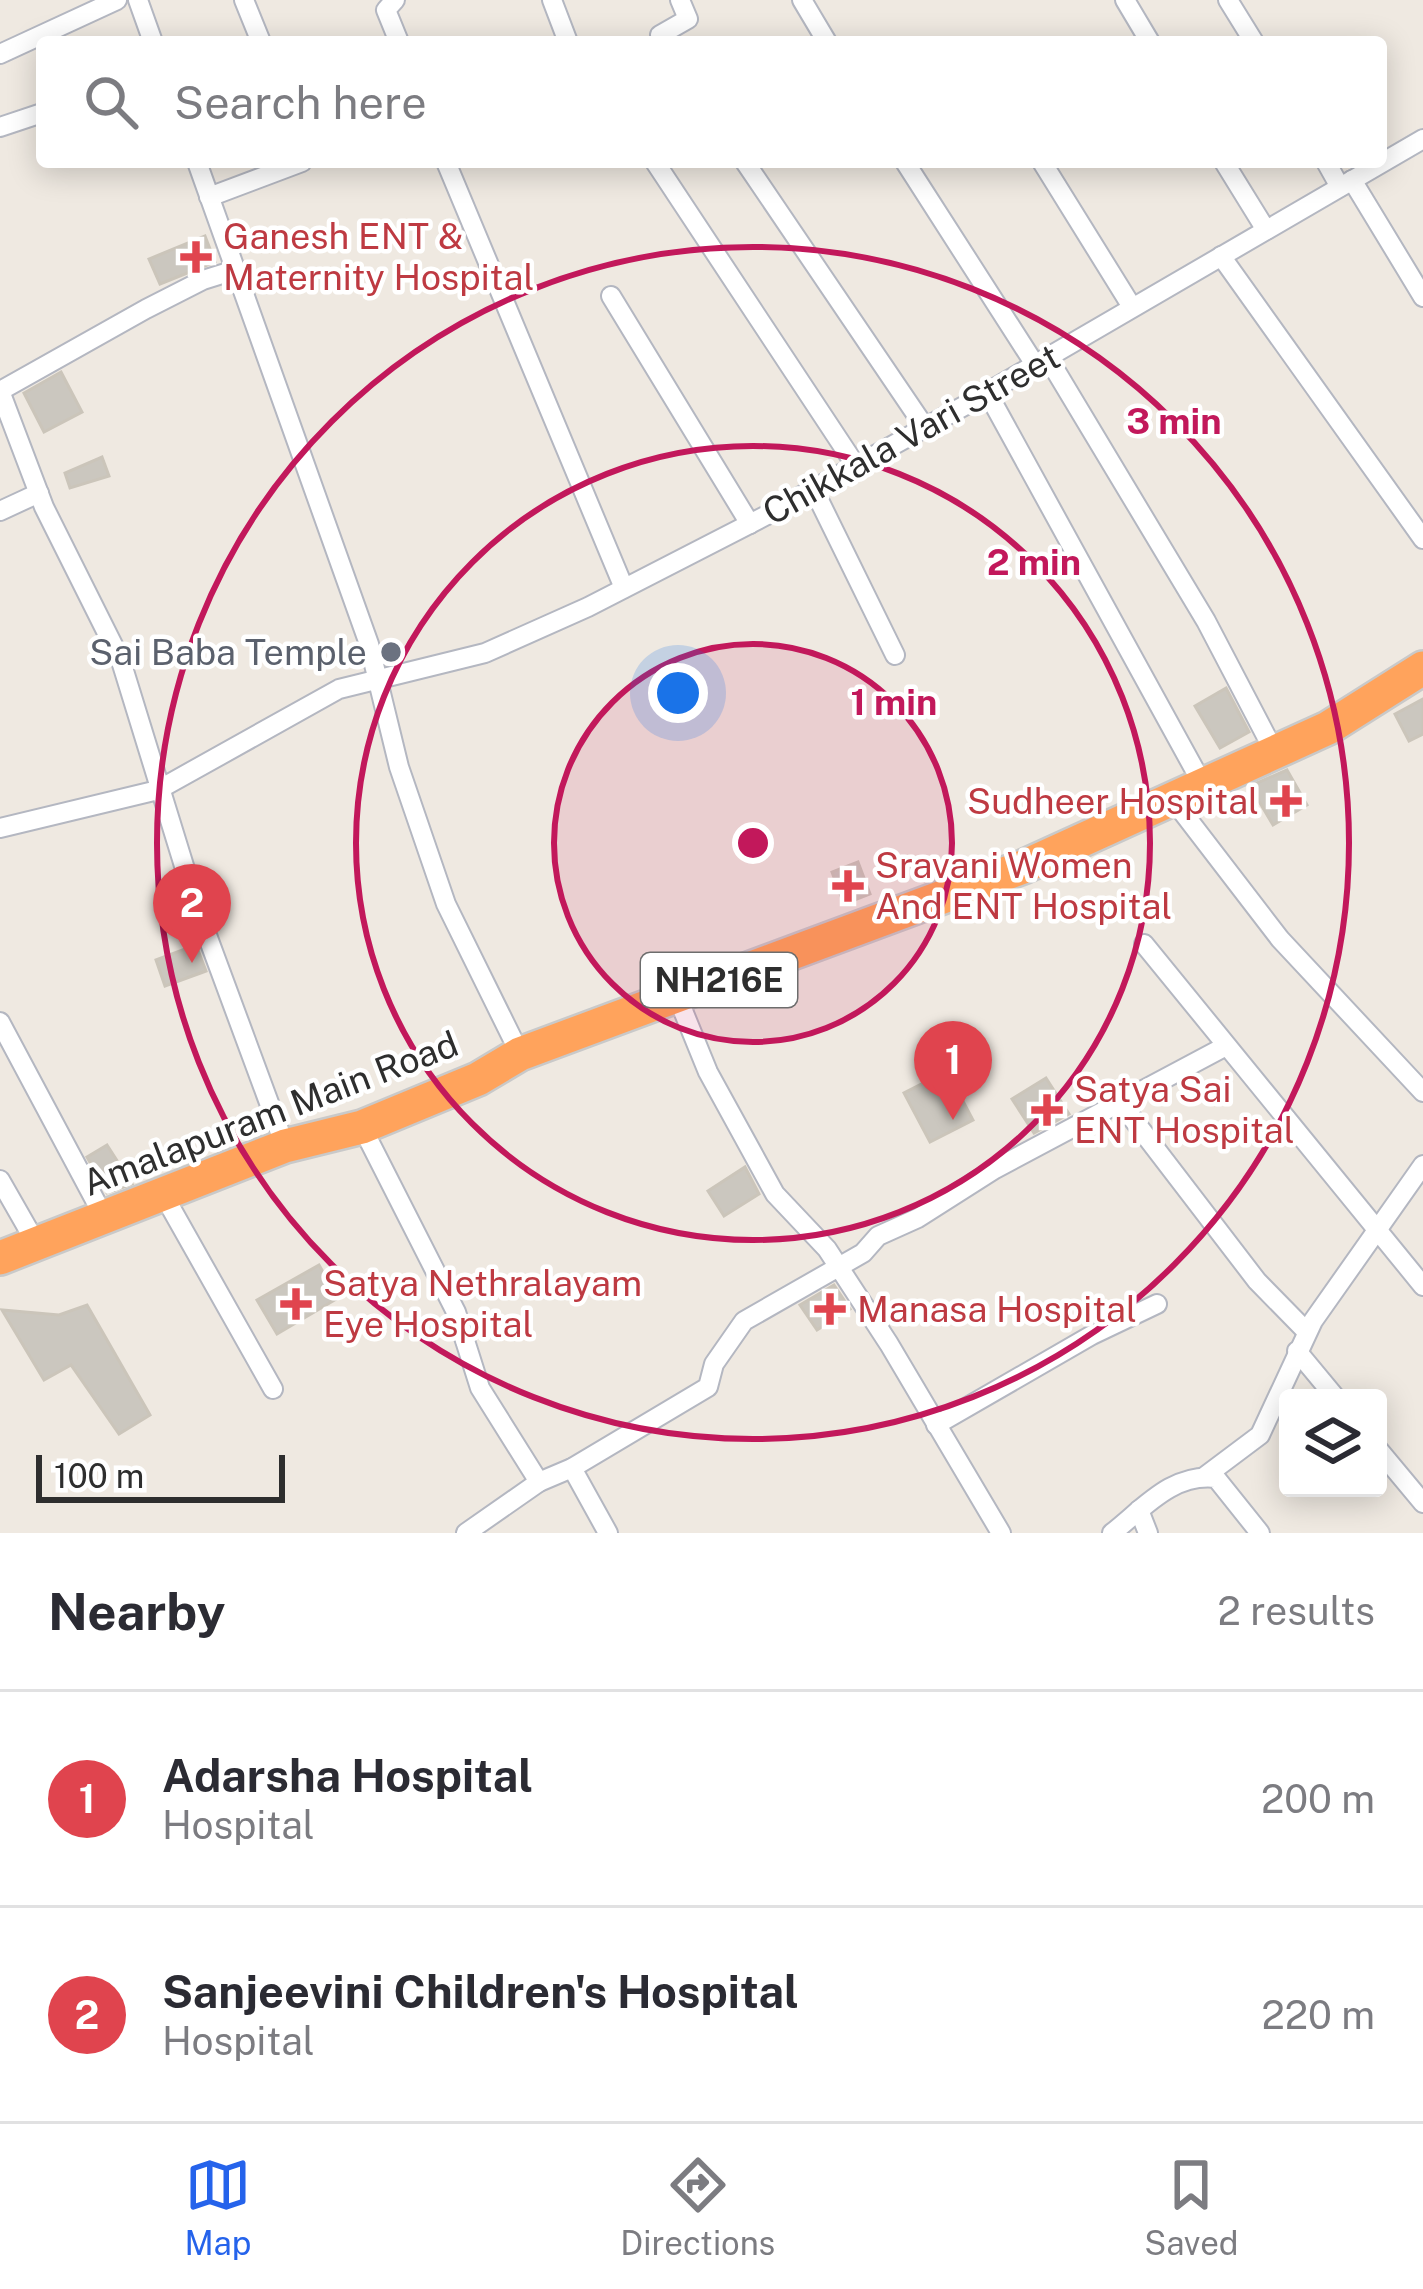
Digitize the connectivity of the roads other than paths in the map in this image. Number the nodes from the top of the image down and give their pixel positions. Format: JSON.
{"nodes":[{"id":1,"x":117,"y":0,"type":"edge"},
{"id":2,"x":138,"y":0,"type":"edge"},
{"id":3,"x":244,"y":0,"type":"edge"},
{"id":4,"x":395,"y":0,"type":"edge"},
{"id":5,"x":552,"y":0,"type":"edge"},
{"id":6,"x":680,"y":0,"type":"edge"},
{"id":7,"x":802,"y":0,"type":"edge"},
{"id":8,"x":1125,"y":0,"type":"edge"},
{"id":9,"x":1228,"y":0,"type":"edge"},
{"id":10,"x":39,"y":36,"type":"edge"},
{"id":11,"x":151,"y":36,"type":"edge"},
{"id":12,"x":259,"y":36,"type":"edge"},
{"id":13,"x":397,"y":36,"type":"edge"},
{"id":14,"x":566,"y":36,"type":"edge"},
{"id":15,"x":661,"y":36,"type":"edge"},
{"id":16,"x":823,"y":36,"type":"edge"},
{"id":17,"x":1146,"y":36,"type":"edge"},
{"id":18,"x":1249,"y":36,"type":"edge"},
{"id":19,"x":36,"y":37,"type":"edge"},
{"id":20,"x":0,"y":54,"type":"edge"},
{"id":21,"x":36,"y":115,"type":"edge"},
{"id":22,"x":0,"y":128,"type":"edge"},
{"id":23,"x":1423,"y":139,"type":"edge"},
{"id":24,"x":1387,"y":160,"type":"edge"},
{"id":25,"x":199,"y":168,"type":"edge"},
{"id":26,"x":286,"y":168,"type":"edge"},
{"id":27,"x":449,"y":168,"type":"edge"},
{"id":28,"x":659,"y":168,"type":"edge"},
{"id":29,"x":749,"y":168,"type":"edge"},
{"id":30,"x":909,"y":168,"type":"edge"},
{"id":31,"x":1046,"y":168,"type":"edge"},
{"id":32,"x":1228,"y":168,"type":"edge"},
{"id":33,"x":1332,"y":168,"type":"edge"},
{"id":34,"x":1372,"y":168,"type":"edge"},
{"id":35,"x":1346,"y":183,"type":"junction"},
{"id":36,"x":209,"y":197,"type":"junction"},
{"id":37,"x":1266,"y":230,"type":"junction"},
{"id":38,"x":1221,"y":256,"type":"junction"},
{"id":39,"x":235,"y":270,"type":"junction"},
{"id":40,"x":610,"y":296,"type":"dead end"},
{"id":41,"x":1423,"y":297,"type":"edge"},
{"id":42,"x":1132,"y":308,"type":"junction"},
{"id":43,"x":1041,"y":360,"type":"junction"},
{"id":44,"x":987,"y":392,"type":"junction"},
{"id":45,"x":924,"y":426,"type":"junction"},
{"id":46,"x":856,"y":466,"type":"junction"},
{"id":47,"x":813,"y":488,"type":"junction"},
{"id":48,"x":39,"y":493,"type":"junction"},
{"id":49,"x":0,"y":511,"type":"edge"},
{"id":50,"x":750,"y":524,"type":"junction"},
{"id":51,"x":1423,"y":539,"type":"edge"},
{"id":52,"x":624,"y":588,"type":"junction"},
{"id":53,"x":895,"y":655,"type":"dead end"},
{"id":54,"x":1423,"y":668,"type":"edge"},
{"id":55,"x":376,"y":679,"type":"junction"},
{"id":56,"x":1274,"y":753,"type":"junction"},
{"id":57,"x":158,"y":790,"type":"junction"},
{"id":58,"x":1188,"y":793,"type":"junction"},
{"id":59,"x":0,"y":828,"type":"edge"},
{"id":60,"x":1144,"y":944,"type":"dead end"},
{"id":61,"x":677,"y":996,"type":"junction"},
{"id":62,"x":0,"y":1022,"type":"edge"},
{"id":63,"x":1226,"y":1046,"type":"junction"},
{"id":64,"x":520,"y":1054,"type":"junction"},
{"id":65,"x":1423,"y":1093,"type":"edge"},
{"id":66,"x":1119,"y":1101,"type":"junction"},
{"id":67,"x":362,"y":1127,"type":"junction"},
{"id":68,"x":285,"y":1145,"type":"junction"},
{"id":69,"x":1423,"y":1165,"type":"edge"},
{"id":70,"x":0,"y":1180,"type":"edge"},
{"id":71,"x":163,"y":1194,"type":"junction"},
{"id":72,"x":104,"y":1217,"type":"junction"},
{"id":73,"x":1377,"y":1232,"type":"junction"},
{"id":74,"x":36,"y":1244,"type":"junction"},
{"id":75,"x":0,"y":1258,"type":"edge"},
{"id":76,"x":836,"y":1267,"type":"junction"},
{"id":77,"x":1423,"y":1286,"type":"edge"},
{"id":78,"x":1157,"y":1304,"type":"dead end"},
{"id":79,"x":1302,"y":1341,"type":"junction"},
{"id":80,"x":273,"y":1389,"type":"dead end"},
{"id":81,"x":1331,"y":1389,"type":"edge"},
{"id":82,"x":937,"y":1425,"type":"junction"},
{"id":83,"x":1387,"y":1460,"type":"edge"},
{"id":84,"x":572,"y":1468,"type":"junction"},
{"id":85,"x":1204,"y":1477,"type":"junction"},
{"id":86,"x":538,"y":1482,"type":"junction"},
{"id":87,"x":1423,"y":1503,"type":"edge"},
{"id":88,"x":1139,"y":1510,"type":"junction"},
{"id":89,"x":466,"y":1533,"type":"edge"},
{"id":90,"x":608,"y":1533,"type":"edge"},
{"id":91,"x":1001,"y":1533,"type":"edge"},
{"id":92,"x":1112,"y":1533,"type":"edge"},
{"id":93,"x":1148,"y":1533,"type":"edge"},
{"id":94,"x":1260,"y":1533,"type":"edge"}],
"edges":[{"from":1,"to":10,"type":"street"},
{"from":2,"to":11,"type":"street"},
{"from":3,"to":12,"type":"street"},
{"from":4,"to":13,"type":"street"},
{"from":5,"to":14,"type":"street"},
{"from":6,"to":15,"type":"street"},
{"from":7,"to":16,"type":"street"},
{"from":8,"to":17,"type":"street"},
{"from":9,"to":18,"type":"street"},
{"from":19,"to":20,"type":"street"},
{"from":21,"to":22,"type":"street"},
{"from":23,"to":24,"type":"street","name":"Chikkala Vari Street"},
{"from":25,"to":36,"type":"street"},
{"from":26,"to":36,"type":"street"},
{"from":27,"to":52,"type":"street"},
{"from":28,"to":46,"type":"street"},
{"from":29,"to":45,"type":"street"},
{"from":30,"to":43,"type":"street"},
{"from":31,"to":42,"type":"street"},
{"from":32,"to":37,"type":"street"},
{"from":33,"to":35,"type":"street"},
{"from":34,"to":35,"type":"street","name":"Chikkala Vari Street"},
{"from":35,"to":37,"type":"street","name":"Chikkala Vari Street"},
{"from":35,"to":41,"type":"street"},
{"from":36,"to":39,"type":"street"},
{"from":37,"to":38,"type":"street","name":"Chikkala Vari Street"},
{"from":38,"to":42,"type":"street","name":"Chikkala Vari Street"},
{"from":38,"to":51,"type":"street"},
{"from":39,"to":48,"type":"street"},
{"from":39,"to":55,"type":"street"},
{"from":40,"to":50,"type":"street"},
{"from":42,"to":43,"type":"street","name":"Chikkala Vari Street"},
{"from":43,"to":44,"type":"street","name":"Chikkala Vari Street"},
{"from":43,"to":56,"type":"street"},
{"from":44,"to":45,"type":"street","name":"Chikkala Vari Street"},
{"from":44,"to":58,"type":"street"},
{"from":45,"to":46,"type":"street","name":"Chikkala Vari Street"},
{"from":46,"to":47,"type":"street","name":"Chikkala Vari Street"},
{"from":47,"to":50,"type":"street","name":"Chikkala Vari Street"},
{"from":47,"to":53,"type":"street"},
{"from":48,"to":49,"type":"street"},
{"from":48,"to":57,"type":"street"},
{"from":50,"to":52,"type":"street","name":"Chikkala Vari Street"},
{"from":52,"to":55,"type":"street","name":"Chikkala Vari Street"},
{"from":54,"to":56,"type":"highway","name":"Amalapuram Main Road","number":"NH216E"},
{"from":55,"to":57,"type":"street","name":"Chikkala Vari Street"},
{"from":55,"to":64,"type":"street"},
{"from":56,"to":58,"type":"highway","name":"Amalapuram Main Road","number":"NH216E"},
{"from":57,"to":59,"type":"street","name":"Chikkala Vari Street"},
{"from":57,"to":68,"type":"street"},
{"from":58,"to":61,"type":"highway","name":"Amalapuram Main Road","number":"NH216E"},
{"from":58,"to":65,"type":"street"},
{"from":60,"to":63,"type":"street"},
{"from":61,"to":64,"type":"highway","name":"Amalapuram Main Road","number":"NH216E"},
{"from":61,"to":76,"type":"street"},
{"from":62,"to":72,"type":"street"},
{"from":63,"to":66,"type":"street"},
{"from":63,"to":73,"type":"street"},
{"from":64,"to":67,"type":"highway","name":"Amalapuram Main Road","number":"NH216E"},
{"from":66,"to":76,"type":"street"},
{"from":66,"to":79,"type":"street"},
{"from":67,"to":68,"type":"highway","name":"Amalapuram Main Road","number":"NH216E"},
{"from":67,"to":86,"type":"street"},
{"from":68,"to":71,"type":"highway","name":"Amalapuram Main Road","number":"NH216E"},
{"from":69,"to":73,"type":"street"},
{"from":70,"to":74,"type":"street"},
{"from":71,"to":72,"type":"highway","name":"Amalapuram Main Road","number":"NH216E"},
{"from":71,"to":80,"type":"street"},
{"from":72,"to":74,"type":"highway","name":"Amalapuram Main Road","number":"NH216E"},
{"from":73,"to":77,"type":"street"},
{"from":73,"to":79,"type":"street"},
{"from":74,"to":75,"type":"highway","name":"Amalapuram Main Road","number":"NH216E"},
{"from":76,"to":82,"type":"street"},
{"from":76,"to":84,"type":"street"},
{"from":78,"to":82,"type":"street"},
{"from":79,"to":81,"type":"street"},
{"from":79,"to":85,"type":"street"},
{"from":82,"to":91,"type":"street"},
{"from":83,"to":87,"type":"street"},
{"from":84,"to":86,"type":"street"},
{"from":84,"to":90,"type":"street"},
{"from":85,"to":88,"type":"street"},
{"from":85,"to":94,"type":"street"},
{"from":86,"to":89,"type":"street"},
{"from":88,"to":92,"type":"street"},
{"from":88,"to":93,"type":"street"}]}
